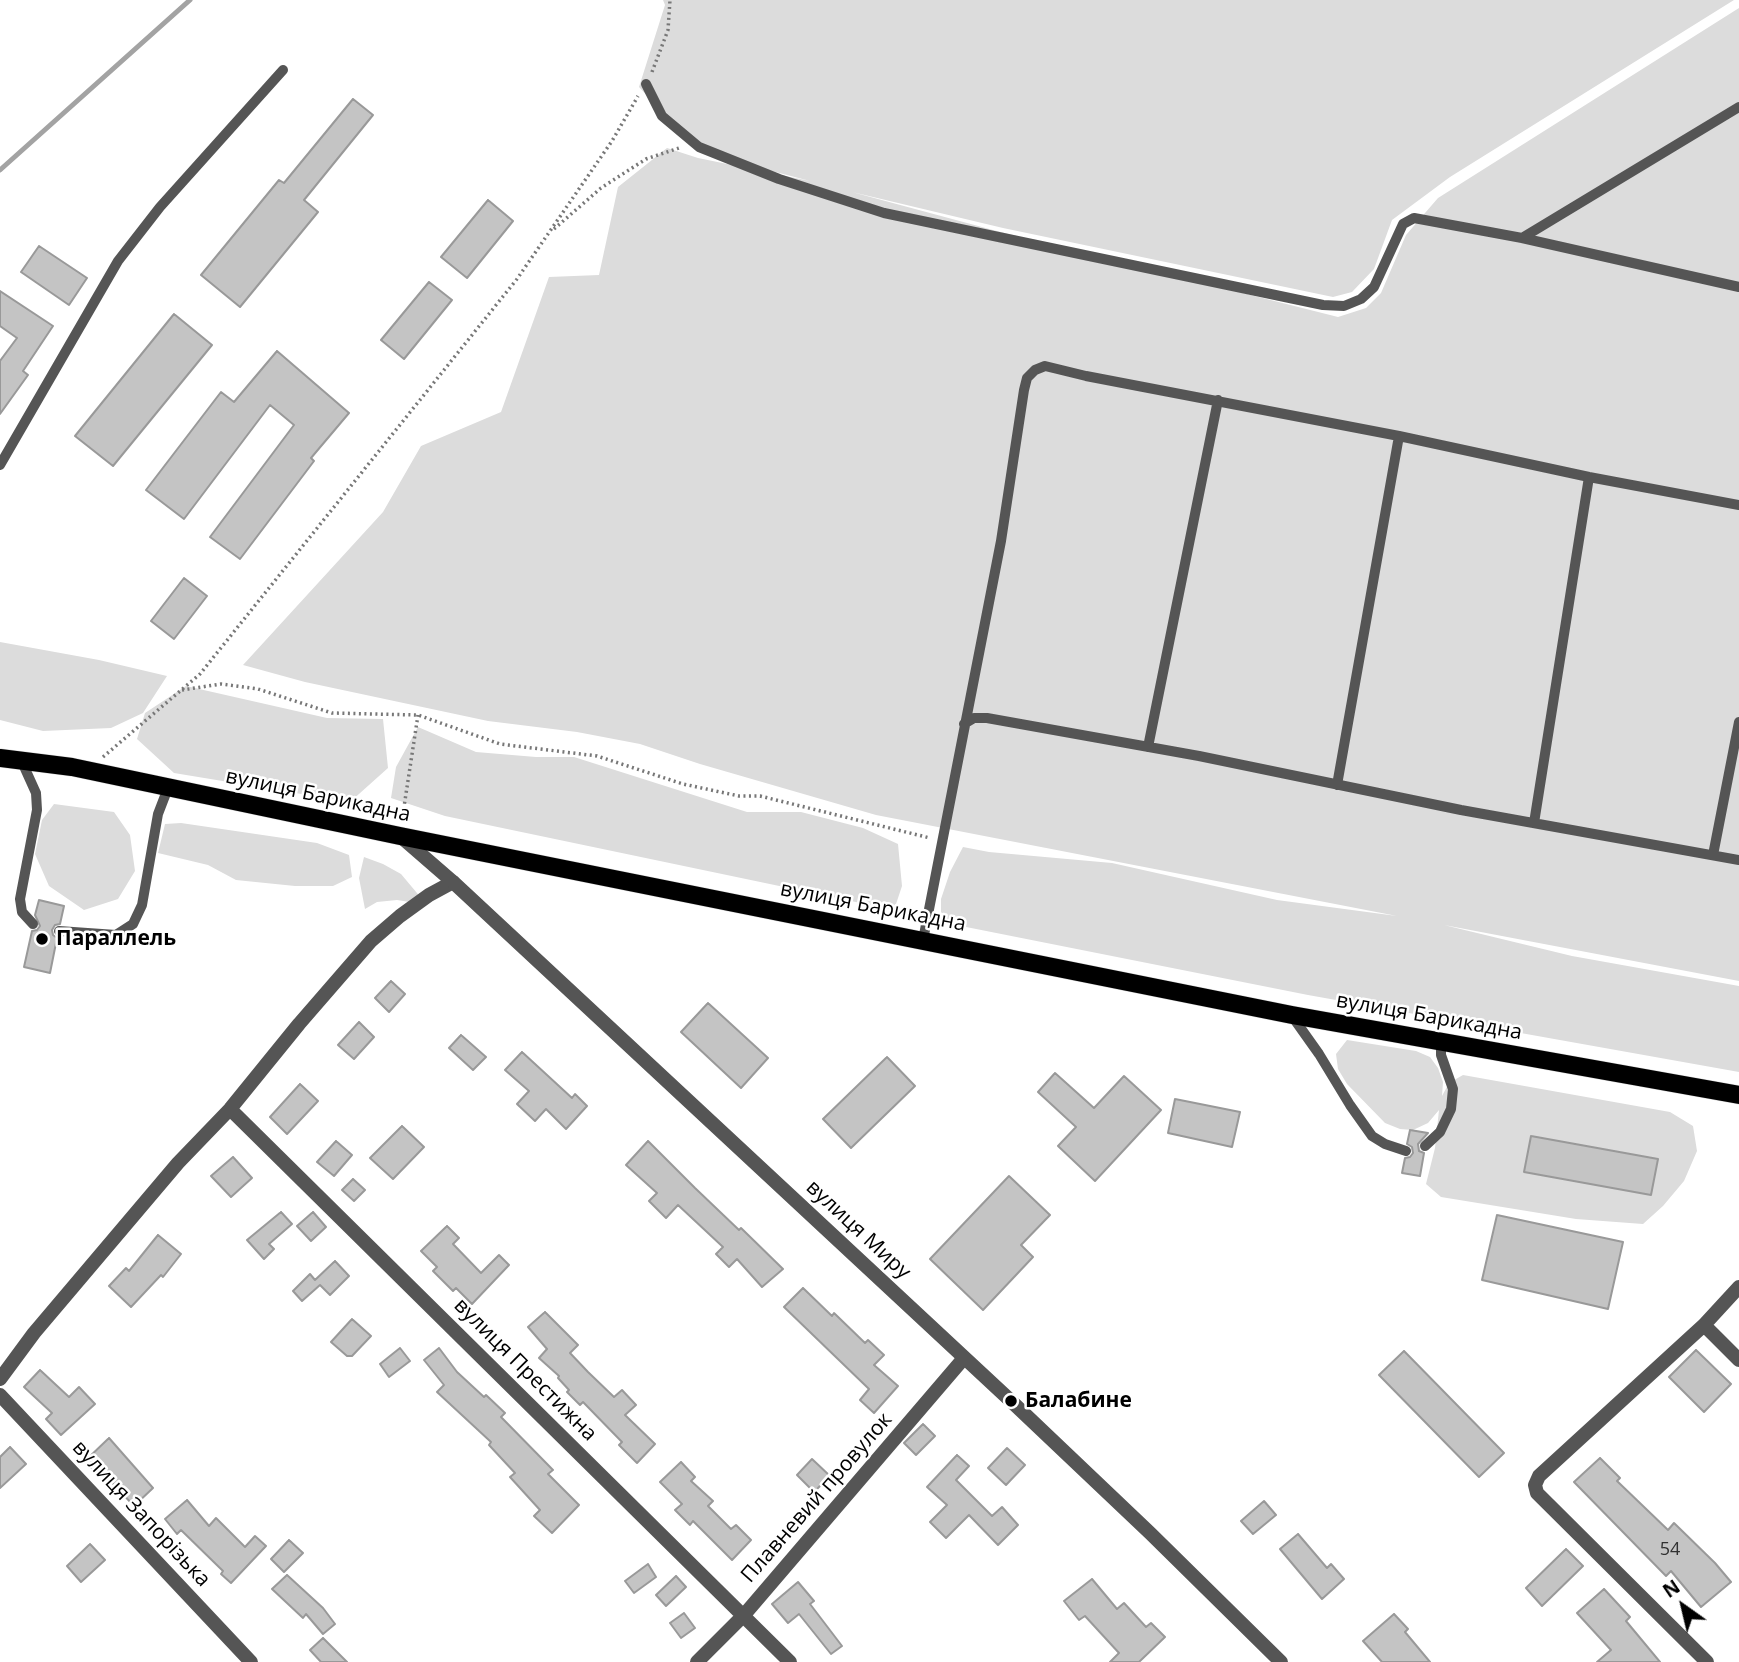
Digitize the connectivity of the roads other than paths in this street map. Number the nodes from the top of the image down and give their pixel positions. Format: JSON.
{"nodes":[{"id":1,"x":283,"y":70,"type":"dead end"},
{"id":2,"x":646,"y":83,"type":"road end"},
{"id":3,"x":1739,"y":107,"type":"edge"},
{"id":4,"x":1522,"y":239,"type":"junction"},
{"id":5,"x":1739,"y":287,"type":"edge"},
{"id":6,"x":1218,"y":400,"type":"junction"},
{"id":7,"x":1399,"y":436,"type":"junction"},
{"id":8,"x":0,"y":466,"type":"edge"},
{"id":9,"x":1589,"y":477,"type":"junction"},
{"id":10,"x":1739,"y":505,"type":"edge"},
{"id":11,"x":1739,"y":722,"type":"edge"},
{"id":12,"x":964,"y":724,"type":"junction"},
{"id":13,"x":1148,"y":747,"type":"junction"},
{"id":14,"x":0,"y":758,"type":"edge"},
{"id":15,"x":22,"y":762,"type":"junction"},
{"id":16,"x":1337,"y":785,"type":"junction"},
{"id":17,"x":168,"y":788,"type":"junction"},
{"id":18,"x":1534,"y":823,"type":"junction"},
{"id":19,"x":400,"y":836,"type":"junction"},
{"id":20,"x":1713,"y":855,"type":"junction"},
{"id":21,"x":1739,"y":860,"type":"edge"},
{"id":22,"x":453,"y":882,"type":"junction"},
{"id":23,"x":33,"y":924,"type":"dead end"},
{"id":24,"x":59,"y":931,"type":"dead end"},
{"id":25,"x":923,"y":940,"type":"junction"},
{"id":26,"x":1292,"y":1015,"type":"junction"},
{"id":27,"x":1441,"y":1044,"type":"junction"},
{"id":28,"x":1739,"y":1095,"type":"edge"},
{"id":29,"x":230,"y":1109,"type":"junction"},
{"id":30,"x":1425,"y":1146,"type":"dead end"},
{"id":31,"x":1406,"y":1151,"type":"dead end"},
{"id":32,"x":1739,"y":1287,"type":"edge"},
{"id":33,"x":1704,"y":1325,"type":"junction"},
{"id":34,"x":964,"y":1358,"type":"junction"},
{"id":35,"x":1739,"y":1360,"type":"edge"},
{"id":36,"x":0,"y":1379,"type":"edge"},
{"id":37,"x":0,"y":1395,"type":"edge"},
{"id":38,"x":744,"y":1615,"type":"junction"},
{"id":39,"x":251,"y":1662,"type":"edge"},
{"id":40,"x":697,"y":1662,"type":"edge"},
{"id":41,"x":790,"y":1662,"type":"edge"},
{"id":42,"x":1281,"y":1662,"type":"edge"},
{"id":43,"x":1707,"y":1662,"type":"edge"}],
"edges":[{"from":1,"to":8,"type":"lane"},
{"from":2,"to":4,"type":"lane"},
{"from":3,"to":4,"type":"lane"},
{"from":4,"to":5,"type":"lane"},
{"from":6,"to":7,"type":"lane"},
{"from":6,"to":12,"type":"lane"},
{"from":6,"to":13,"type":"lane"},
{"from":7,"to":9,"type":"lane"},
{"from":7,"to":16,"type":"lane"},
{"from":9,"to":10,"type":"lane"},
{"from":9,"to":18,"type":"lane"},
{"from":11,"to":20,"type":"lane"},
{"from":12,"to":13,"type":"lane"},
{"from":12,"to":25,"type":"lane"},
{"from":13,"to":16,"type":"lane"},
{"from":14,"to":15,"type":"main road","name":"вулиця Барикадна"},
{"from":15,"to":17,"type":"main road","name":"вулиця Барикадна"},
{"from":15,"to":23,"type":"lane"},
{"from":16,"to":18,"type":"lane"},
{"from":17,"to":19,"type":"main road","name":"вулиця Барикадна"},
{"from":17,"to":24,"type":"lane"},
{"from":18,"to":20,"type":"lane"},
{"from":19,"to":22,"type":"street","name":"вулиця Миру"},
{"from":19,"to":25,"type":"main road","name":"вулиця Барикадна"},
{"from":20,"to":21,"type":"lane"},
{"from":22,"to":29,"type":"street"},
{"from":22,"to":34,"type":"street","name":"вулиця Миру"},
{"from":25,"to":26,"type":"main road","name":"вулиця Барикадна"},
{"from":26,"to":27,"type":"main road","name":"вулиця Барикадна"},
{"from":26,"to":31,"type":"lane"},
{"from":27,"to":28,"type":"main road","name":"вулиця Барикадна"},
{"from":27,"to":30,"type":"lane"},
{"from":29,"to":36,"type":"street"},
{"from":29,"to":38,"type":"street","name":"вулиця Престижна"},
{"from":32,"to":33,"type":"street"},
{"from":33,"to":35,"type":"street"},
{"from":33,"to":43,"type":"street"},
{"from":34,"to":38,"type":"street","name":"Плавневий провулок"},
{"from":34,"to":42,"type":"street","name":"вулиця Миру"},
{"from":37,"to":39,"type":"street","name":"вулиця Запорізька"},
{"from":38,"to":40,"type":"street","name":"Плавневий провулок"},
{"from":38,"to":41,"type":"street","name":"вулиця Престижна"}]}
